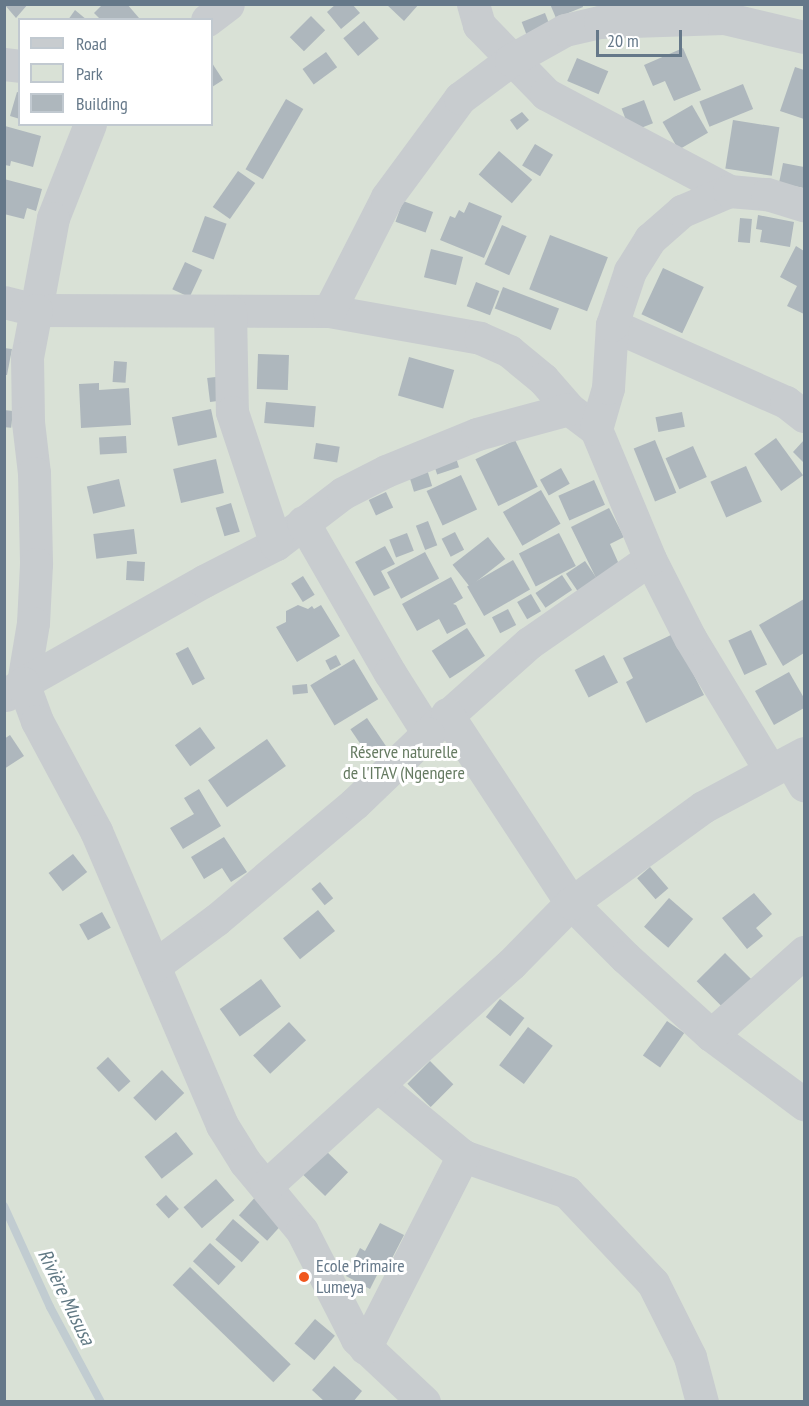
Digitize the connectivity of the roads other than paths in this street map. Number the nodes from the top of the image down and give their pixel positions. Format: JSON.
{"nodes":[{"id":1,"x":228,"y":4,"type":"edge"},
{"id":2,"x":473,"y":4,"type":"edge"},
{"id":3,"x":210,"y":18,"type":"edge"},
{"id":4,"x":794,"y":25,"type":"edge"},
{"id":5,"x":511,"y":60,"type":"junction"},
{"id":6,"x":89,"y":126,"type":"edge"},
{"id":7,"x":729,"y":191,"type":"junction"},
{"id":8,"x":804,"y":205,"type":"edge"},
{"id":9,"x":4,"y":302,"type":"edge"},
{"id":10,"x":36,"y":309,"type":"junction"},
{"id":11,"x":230,"y":311,"type":"junction"},
{"id":12,"x":329,"y":312,"type":"junction"},
{"id":13,"x":612,"y":325,"type":"junction"},
{"id":14,"x":569,"y":409,"type":"junction"},
{"id":15,"x":804,"y":416,"type":"edge"},
{"id":16,"x":596,"y":429,"type":"junction"},
{"id":17,"x":303,"y":522,"type":"junction"},
{"id":18,"x":276,"y":544,"type":"junction"},
{"id":19,"x":650,"y":559,"type":"junction"},
{"id":20,"x":14,"y":689,"type":"edge"},
{"id":21,"x":438,"y":723,"type":"junction"},
{"id":22,"x":792,"y":767,"type":"edge"},
{"id":23,"x":571,"y":903,"type":"junction"},
{"id":24,"x":804,"y":952,"type":"edge"},
{"id":25,"x":154,"y":966,"type":"junction"},
{"id":26,"x":711,"y":1035,"type":"junction"},
{"id":27,"x":378,"y":1086,"type":"junction"},
{"id":28,"x":804,"y":1104,"type":"edge"},
{"id":29,"x":463,"y":1156,"type":"junction"},
{"id":30,"x":266,"y":1186,"type":"junction"},
{"id":31,"x":365,"y":1348,"type":"junction"},
{"id":32,"x":424,"y":1401,"type":"edge"},
{"id":33,"x":702,"y":1401,"type":"edge"}],
"edges":[{"from":1,"to":3,"type":"street"},
{"from":2,"to":5,"type":"street"},
{"from":4,"to":5,"type":"street"},
{"from":5,"to":7,"type":"street"},
{"from":5,"to":12,"type":"street"},
{"from":6,"to":10,"type":"street"},
{"from":7,"to":8,"type":"street"},
{"from":7,"to":13,"type":"street"},
{"from":9,"to":10,"type":"street"},
{"from":10,"to":11,"type":"street"},
{"from":10,"to":20,"type":"street"},
{"from":11,"to":12,"type":"street"},
{"from":11,"to":18,"type":"street"},
{"from":12,"to":14,"type":"street"},
{"from":13,"to":15,"type":"street"},
{"from":13,"to":16,"type":"street"},
{"from":14,"to":16,"type":"street"},
{"from":14,"to":17,"type":"street"},
{"from":16,"to":19,"type":"street"},
{"from":17,"to":18,"type":"street"},
{"from":17,"to":21,"type":"street"},
{"from":18,"to":20,"type":"street"},
{"from":19,"to":21,"type":"street"},
{"from":19,"to":22,"type":"street"},
{"from":20,"to":25,"type":"street"},
{"from":21,"to":23,"type":"street"},
{"from":21,"to":25,"type":"street"},
{"from":22,"to":23,"type":"street"},
{"from":23,"to":26,"type":"street"},
{"from":23,"to":27,"type":"street"},
{"from":24,"to":26,"type":"street"},
{"from":25,"to":30,"type":"street"},
{"from":26,"to":28,"type":"street"},
{"from":27,"to":29,"type":"street"},
{"from":27,"to":30,"type":"street"},
{"from":29,"to":31,"type":"street"},
{"from":29,"to":33,"type":"street"},
{"from":30,"to":31,"type":"street"},
{"from":31,"to":32,"type":"street"}]}
